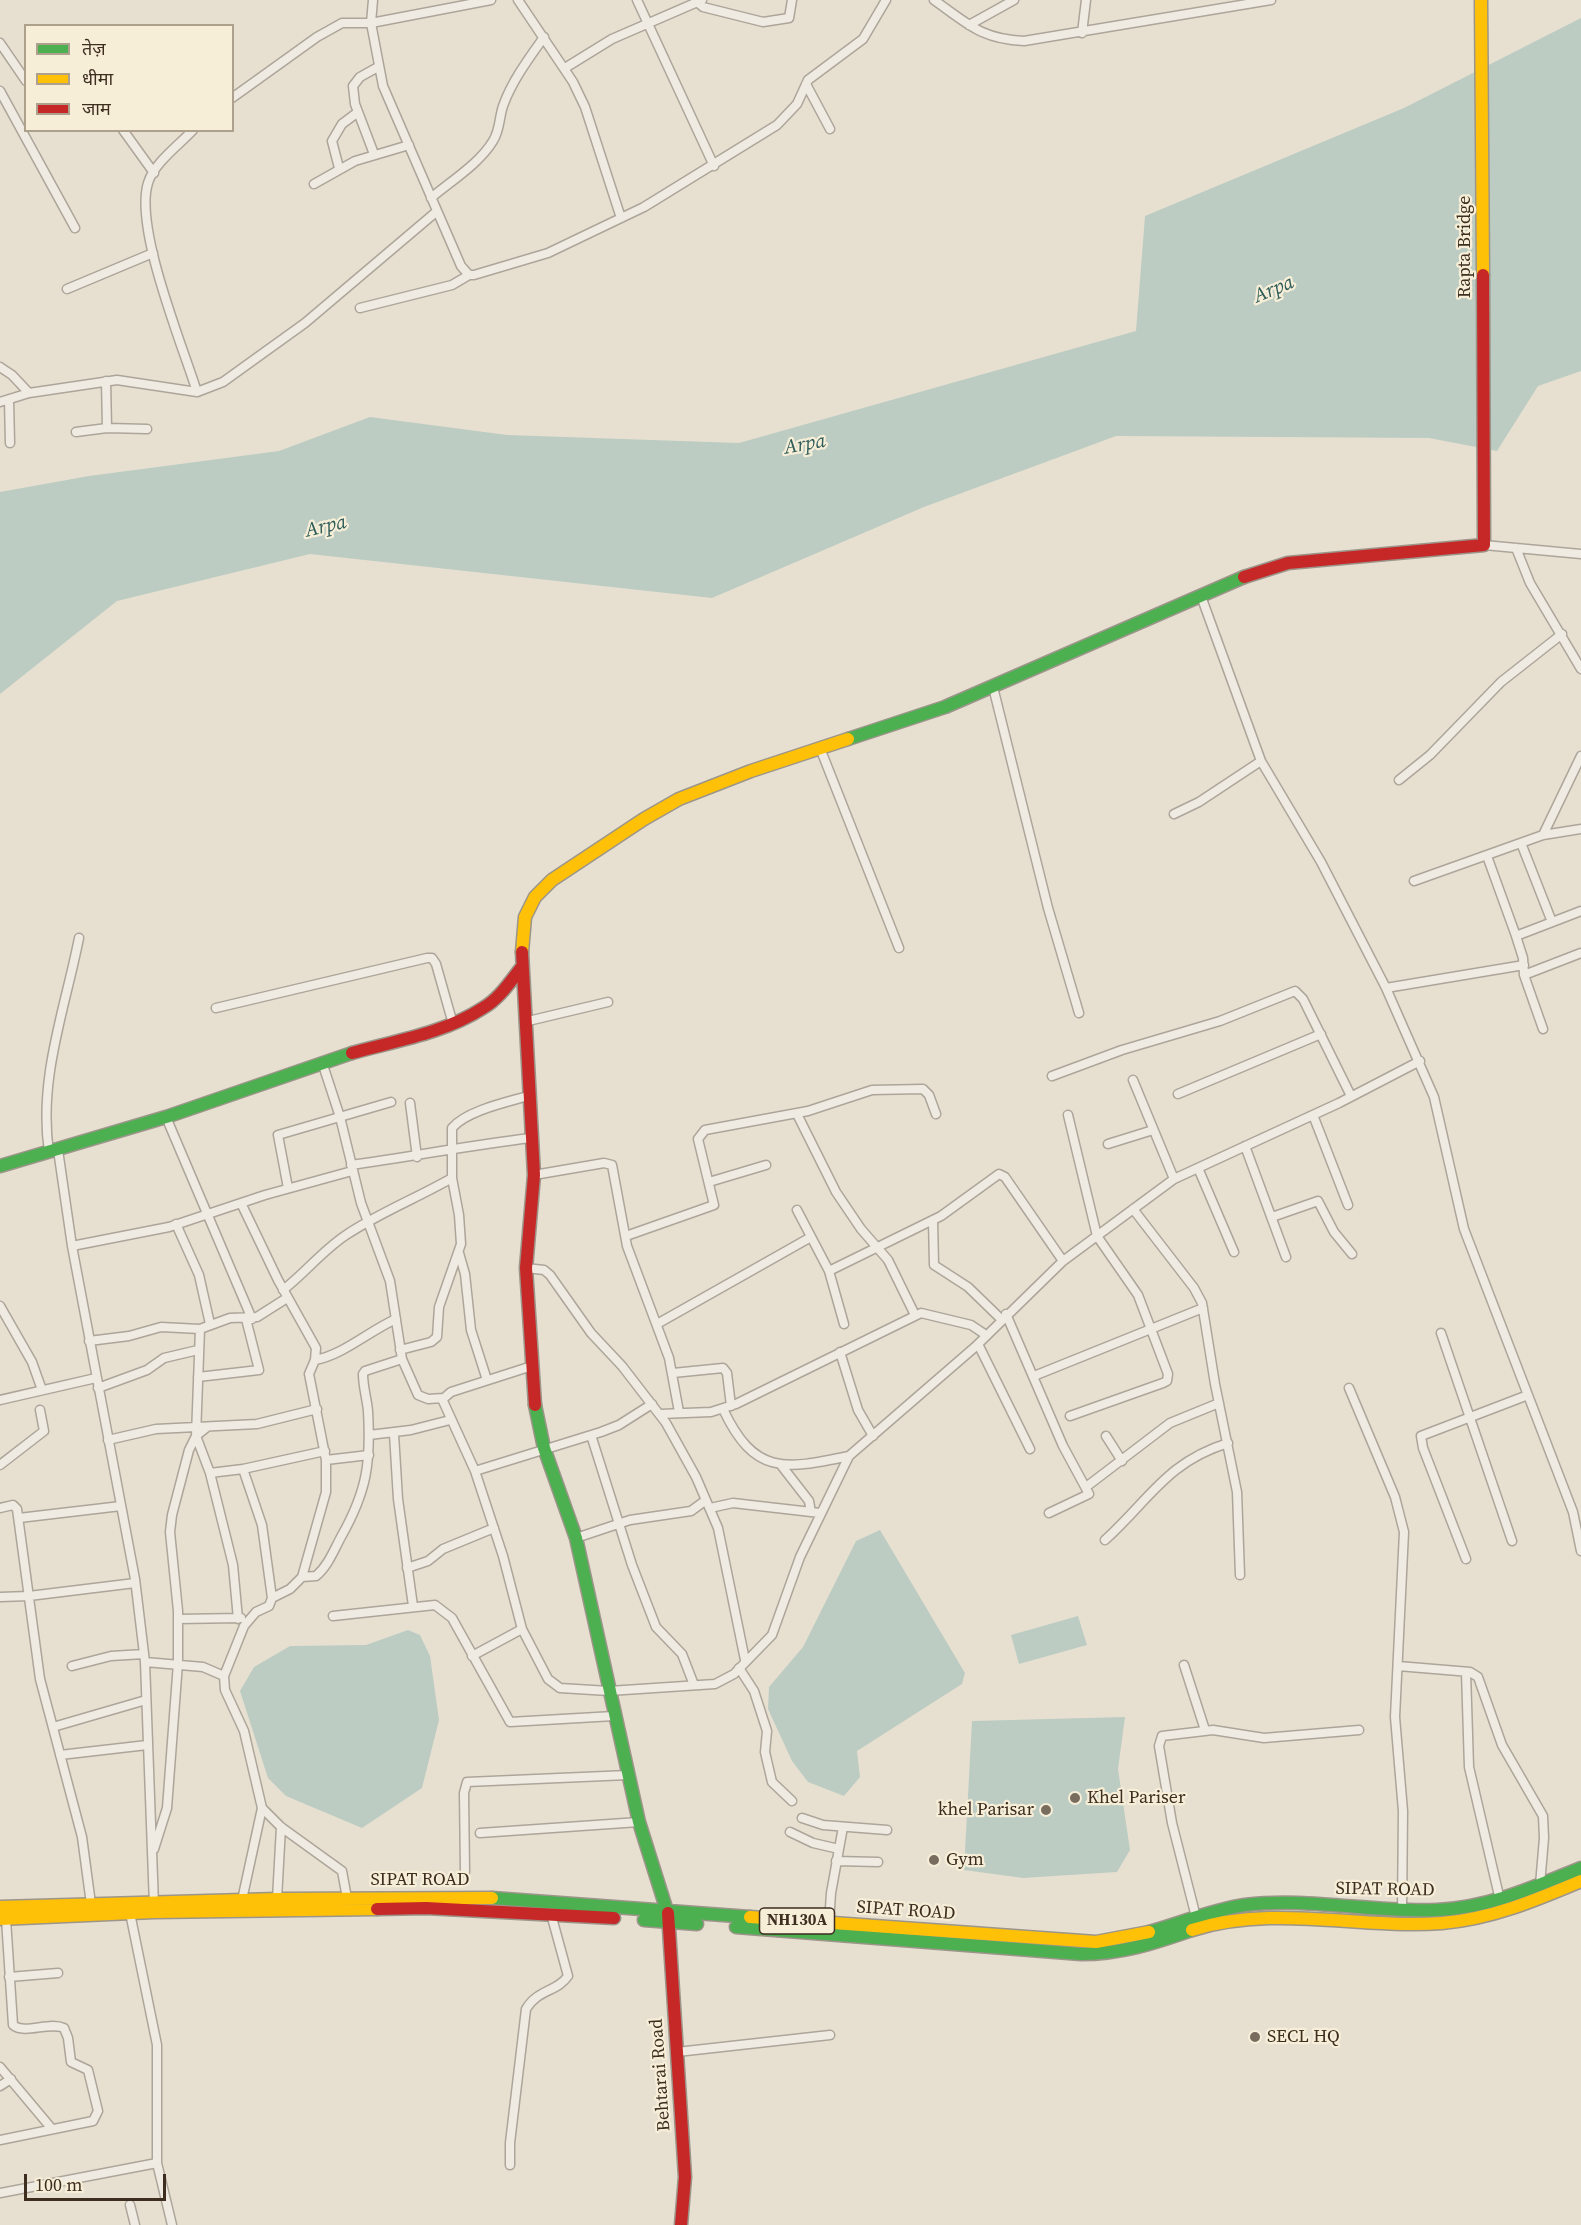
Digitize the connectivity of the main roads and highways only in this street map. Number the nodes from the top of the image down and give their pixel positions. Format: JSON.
{"nodes":[{"id":1,"x":1481,"y":0,"type":"edge"},
{"id":2,"x":1484,"y":545,"type":"joint"},
{"id":3,"x":520,"y":968,"type":"junction"},
{"id":4,"x":0,"y":1166,"type":"edge"},
{"id":5,"x":1581,"y":1868,"type":"edge"},
{"id":6,"x":1581,"y":1881,"type":"edge"},
{"id":7,"x":1504,"y":1903,"type":"junction"},
{"id":8,"x":0,"y":1906,"type":"edge"},
{"id":9,"x":154,"y":1907,"type":"junction"},
{"id":10,"x":668,"y":1917,"type":"junction"},
{"id":11,"x":3,"y":1919,"type":"edge"},
{"id":12,"x":681,"y":2225,"type":"edge"}],
"edges":[{"from":1,"to":2,"type":"main road","name":"Rapta Bridge"},
{"from":2,"to":3,"type":"main road","name":"Behtarai Road"},
{"from":3,"to":4,"type":"main road"},
{"from":3,"to":10,"type":"main road","name":"Behtarai Road"},
{"from":5,"to":7,"type":"main road","name":"SIPAT ROAD","number":"NH130A"},
{"from":6,"to":7,"type":"main road","name":"SIPAT ROAD","number":"NH130A"},
{"from":7,"to":10,"type":"main road","name":"SIPAT ROAD","number":"NH130A"},
{"from":7,"to":10,"type":"main road","name":"SIPAT ROAD","number":"NH130A"},
{"from":8,"to":9,"type":"main road","name":"SIPAT ROAD","number":"NH130A"},
{"from":9,"to":10,"type":"main road","name":"SIPAT ROAD","number":"NH130A"},
{"from":9,"to":10,"type":"main road","name":"SIPAT ROAD","number":"NH130A"},
{"from":9,"to":11,"type":"main road","name":"SIPAT ROAD","number":"NH130A"},
{"from":10,"to":12,"type":"main road","name":"Behtarai Road"}]}
